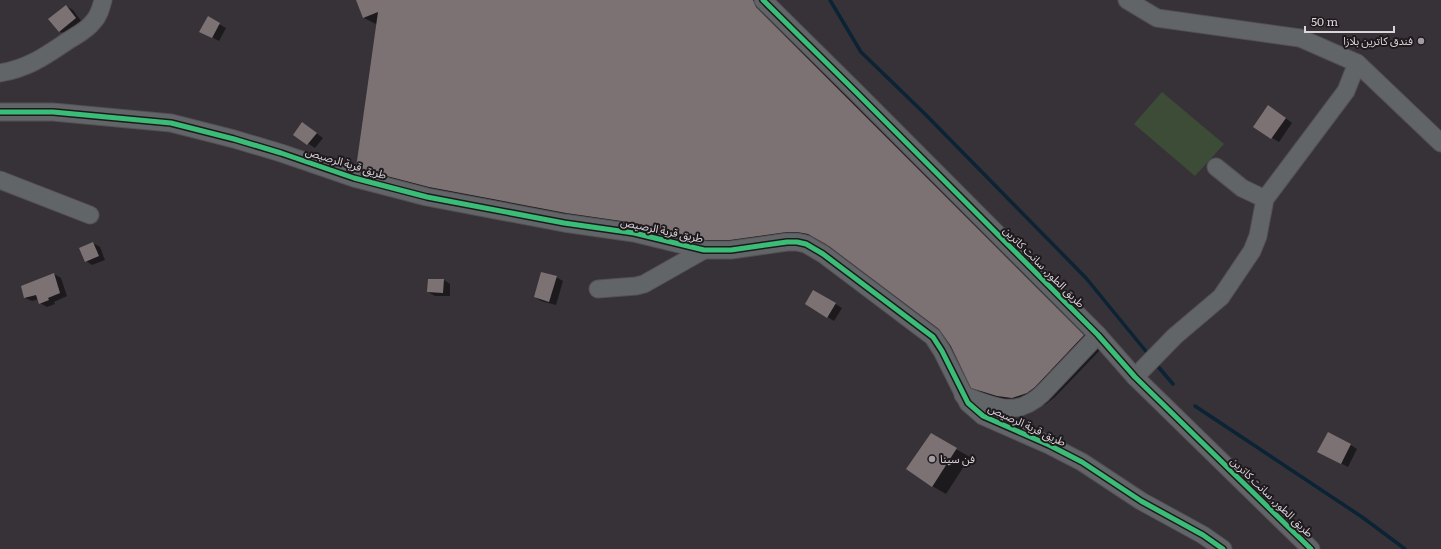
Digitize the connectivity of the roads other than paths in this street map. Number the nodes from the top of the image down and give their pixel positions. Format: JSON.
{"nodes":[{"id":1,"x":102,"y":0,"type":"edge"},
{"id":2,"x":763,"y":0,"type":"edge"},
{"id":3,"x":1127,"y":0,"type":"edge"},
{"id":4,"x":1357,"y":63,"type":"junction"},
{"id":5,"x":0,"y":73,"type":"edge"},
{"id":6,"x":0,"y":112,"type":"edge"},
{"id":7,"x":1441,"y":143,"type":"edge"},
{"id":8,"x":1216,"y":166,"type":"dead end"},
{"id":9,"x":0,"y":180,"type":"edge"},
{"id":10,"x":1265,"y":199,"type":"junction"},
{"id":11,"x":90,"y":216,"type":"dead end"},
{"id":12,"x":704,"y":250,"type":"junction"},
{"id":13,"x":598,"y":289,"type":"dead end"},
{"id":14,"x":1098,"y":335,"type":"junction"},
{"id":15,"x":1135,"y":377,"type":"junction"},
{"id":16,"x":963,"y":395,"type":"junction"},
{"id":17,"x":1223,"y":549,"type":"edge"},
{"id":18,"x":1311,"y":549,"type":"edge"}],
"edges":[{"from":1,"to":5,"type":"street"},
{"from":2,"to":14,"type":"street","name":"طريق الطور, سانت كاترين"},
{"from":3,"to":4,"type":"street"},
{"from":4,"to":7,"type":"street"},
{"from":4,"to":10,"type":"street"},
{"from":6,"to":12,"type":"street","name":"طريق قرية الرصيص"},
{"from":8,"to":10,"type":"street"},
{"from":9,"to":11,"type":"street"},
{"from":10,"to":15,"type":"street"},
{"from":12,"to":13,"type":"street"},
{"from":12,"to":16,"type":"street","name":"طريق قرية الرصيص"},
{"from":14,"to":15,"type":"street","name":"طريق الطور, سانت كاترين"},
{"from":14,"to":16,"type":"street"},
{"from":15,"to":18,"type":"street","name":"طريق الطور, سانت كاترين"},
{"from":16,"to":17,"type":"street","name":"طريق قرية الرصيص"}]}
